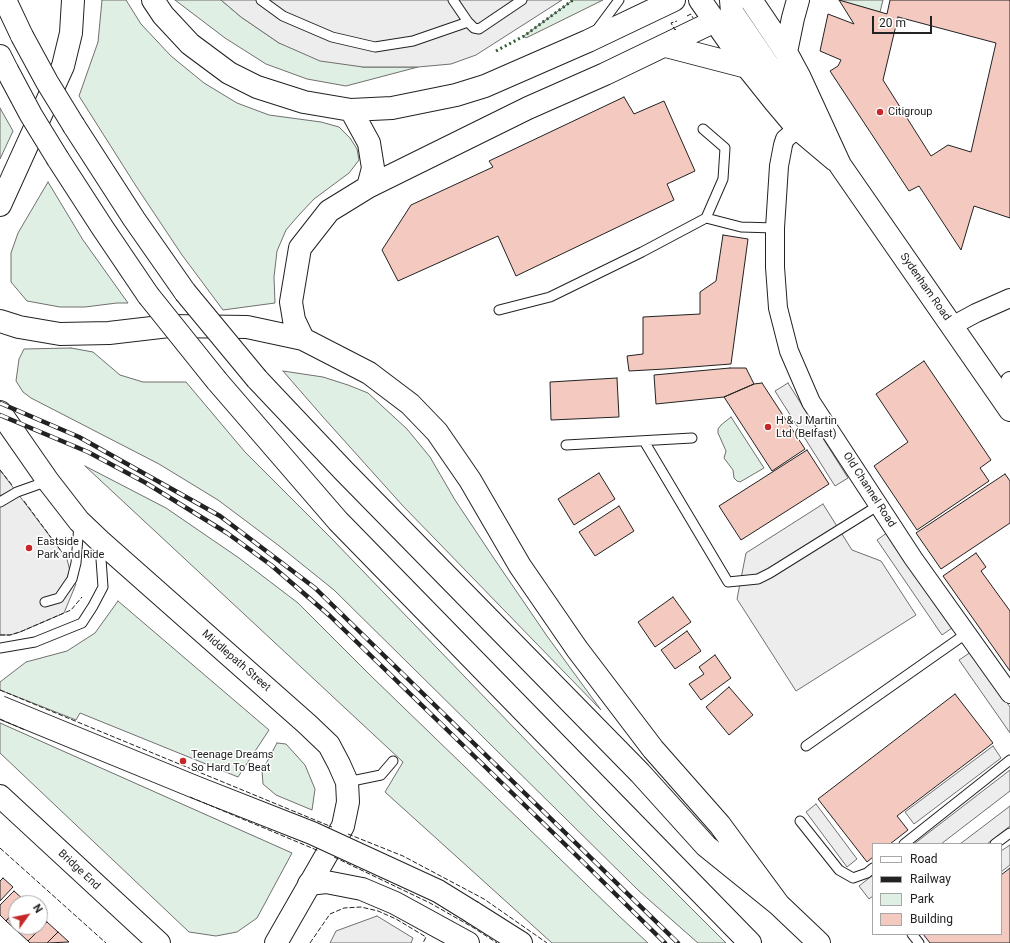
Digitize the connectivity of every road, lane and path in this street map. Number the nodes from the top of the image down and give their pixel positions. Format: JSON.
{"nodes":[{"id":1,"x":5,"y":0,"type":"edge"},
{"id":2,"x":73,"y":0,"type":"edge"},
{"id":3,"x":153,"y":0,"type":"edge"},
{"id":4,"x":261,"y":0,"type":"edge"},
{"id":5,"x":453,"y":0,"type":"edge"},
{"id":6,"x":522,"y":0,"type":"edge"},
{"id":7,"x":619,"y":0,"type":"edge"},
{"id":8,"x":674,"y":0,"type":"edge"},
{"id":9,"x":700,"y":0,"type":"edge"},
{"id":10,"x":712,"y":0,"type":"edge"},
{"id":11,"x":798,"y":0,"type":"edge"},
{"id":12,"x":739,"y":6,"type":"edge"},
{"id":13,"x":644,"y":8,"type":"edge"},
{"id":14,"x":468,"y":22,"type":"junction"},
{"id":15,"x":588,"y":41,"type":"junction"},
{"id":16,"x":666,"y":46,"type":"junction"},
{"id":17,"x":786,"y":52,"type":"junction"},
{"id":18,"x":3,"y":63,"type":"edge"},
{"id":19,"x":747,"y":67,"type":"junction"},
{"id":20,"x":351,"y":110,"type":"junction"},
{"id":21,"x":806,"y":121,"type":"junction"},
{"id":22,"x":703,"y":129,"type":"dead end"},
{"id":23,"x":840,"y":164,"type":"junction"},
{"id":24,"x":368,"y":187,"type":"junction"},
{"id":25,"x":0,"y":205,"type":"edge"},
{"id":26,"x":706,"y":218,"type":"junction"},
{"id":27,"x":774,"y":228,"type":"junction"},
{"id":28,"x":1010,"y":298,"type":"edge"},
{"id":29,"x":499,"y":310,"type":"dead end"},
{"id":30,"x":0,"y":321,"type":"edge"},
{"id":31,"x":952,"y":326,"type":"junction"},
{"id":32,"x":303,"y":339,"type":"junction"},
{"id":33,"x":1008,"y":397,"type":"edge"},
{"id":34,"x":0,"y":412,"type":"edge"},
{"id":35,"x":692,"y":438,"type":"dead end"},
{"id":36,"x":644,"y":441,"type":"junction"},
{"id":37,"x":566,"y":445,"type":"dead end"},
{"id":38,"x":48,"y":481,"type":"junction"},
{"id":39,"x":0,"y":502,"type":"edge"},
{"id":40,"x":879,"y":506,"type":"junction"},
{"id":41,"x":79,"y":521,"type":"junction"},
{"id":42,"x":100,"y":541,"type":"junction"},
{"id":43,"x":45,"y":602,"type":"dead end"},
{"id":44,"x":967,"y":634,"type":"junction"},
{"id":45,"x":0,"y":648,"type":"edge"},
{"id":46,"x":1010,"y":694,"type":"edge"},
{"id":47,"x":0,"y":707,"type":"edge"},
{"id":48,"x":806,"y":746,"type":"dead end"},
{"id":49,"x":1010,"y":760,"type":"edge"},
{"id":50,"x":392,"y":761,"type":"dead end"},
{"id":51,"x":347,"y":782,"type":"junction"},
{"id":52,"x":0,"y":796,"type":"edge"},
{"id":53,"x":800,"y":821,"type":"dead end"},
{"id":54,"x":1010,"y":833,"type":"edge"},
{"id":55,"x":905,"y":843,"type":"edge"},
{"id":56,"x":996,"y":843,"type":"edge"},
{"id":57,"x":872,"y":869,"type":"edge"},
{"id":58,"x":310,"y":884,"type":"junction"},
{"id":59,"x":779,"y":905,"type":"junction"},
{"id":60,"x":913,"y":935,"type":"edge"},
{"id":61,"x":159,"y":943,"type":"edge"},
{"id":62,"x":276,"y":943,"type":"edge"},
{"id":63,"x":468,"y":943,"type":"edge"},
{"id":64,"x":521,"y":943,"type":"edge"},
{"id":65,"x":750,"y":943,"type":"edge"},
{"id":66,"x":819,"y":943,"type":"edge"},
{"id":67,"x":919,"y":943,"type":"edge"}],
"edges":[{"from":1,"to":59,"type":"main road","bridge":true},
{"from":2,"to":25,"type":"main road"},
{"from":3,"to":20,"type":"main road"},
{"from":4,"to":14,"type":"lane"},
{"from":5,"to":14,"type":"lane"},
{"from":6,"to":14,"type":"lane"},
{"from":7,"to":15,"type":"lane"},
{"from":8,"to":13,"type":"main road"},
{"from":9,"to":12,"type":"main road","name":"Sydenham Road"},
{"from":10,"to":12,"type":"main road"},
{"from":11,"to":17,"type":"main road"},
{"from":12,"to":16,"type":"main road"},
{"from":12,"to":17,"type":"main road","name":"Sydenham Road"},
{"from":12,"to":19,"type":"main road","name":"Sydenham Road"},
{"from":12,"to":21,"type":"main road"},
{"from":13,"to":15,"type":"main road"},
{"from":15,"to":20,"type":"main road"},
{"from":16,"to":19,"type":"main road"},
{"from":16,"to":24,"type":"main road"},
{"from":17,"to":21,"type":"main road","name":"Sydenham Road"},
{"from":18,"to":65,"type":"main road","bridge":true},
{"from":19,"to":21,"type":"main road","name":"Sydenham Road"},
{"from":20,"to":24,"type":"main road"},
{"from":21,"to":23,"type":"main road","name":"Sydenham Road"},
{"from":21,"to":23,"type":"main road","name":"Sydenham Road"},
{"from":21,"to":27,"type":"street","name":"Old Channel Road"},
{"from":22,"to":26,"type":"lane"},
{"from":23,"to":31,"type":"main road","name":"Sydenham Road"},
{"from":24,"to":32,"type":"main road"},
{"from":26,"to":27,"type":"lane"},
{"from":26,"to":29,"type":"lane"},
{"from":27,"to":40,"type":"street","name":"Old Channel Road"},
{"from":28,"to":31,"type":"street"},
{"from":30,"to":32,"type":"main road"},
{"from":31,"to":33,"type":"main road","name":"Sydenham Road"},
{"from":32,"to":59,"type":"main road"},
{"from":34,"to":38,"type":"main road","name":"Middlepath Street"},
{"from":35,"to":36,"type":"lane"},
{"from":36,"to":37,"type":"lane"},
{"from":36,"to":40,"type":"lane"},
{"from":38,"to":39,"type":"lane"},
{"from":38,"to":41,"type":"main road","name":"Middlepath Street"},
{"from":40,"to":44,"type":"street","name":"Old Channel Road"},
{"from":41,"to":42,"type":"main road","name":"Middlepath Street"},
{"from":41,"to":43,"type":"lane"},
{"from":42,"to":45,"type":"lane"},
{"from":42,"to":51,"type":"main road","name":"Middlepath Street"},
{"from":44,"to":46,"type":"street","name":"Old Channel Road"},
{"from":44,"to":48,"type":"lane"},
{"from":47,"to":64,"type":"main road","bridge":true},
{"from":49,"to":55,"type":"lane"},
{"from":50,"to":51,"type":"lane"},
{"from":51,"to":58,"type":"main road","name":"Middlepath Street"},
{"from":52,"to":61,"type":"main road","name":"Bridge End"},
{"from":53,"to":57,"type":"lane"},
{"from":54,"to":56,"type":"lane"},
{"from":58,"to":62,"type":"main road","name":"Middlepath Street"},
{"from":58,"to":63,"type":"main road"},
{"from":59,"to":66,"type":"main road"},
{"from":60,"to":67,"type":"lane"}]}
